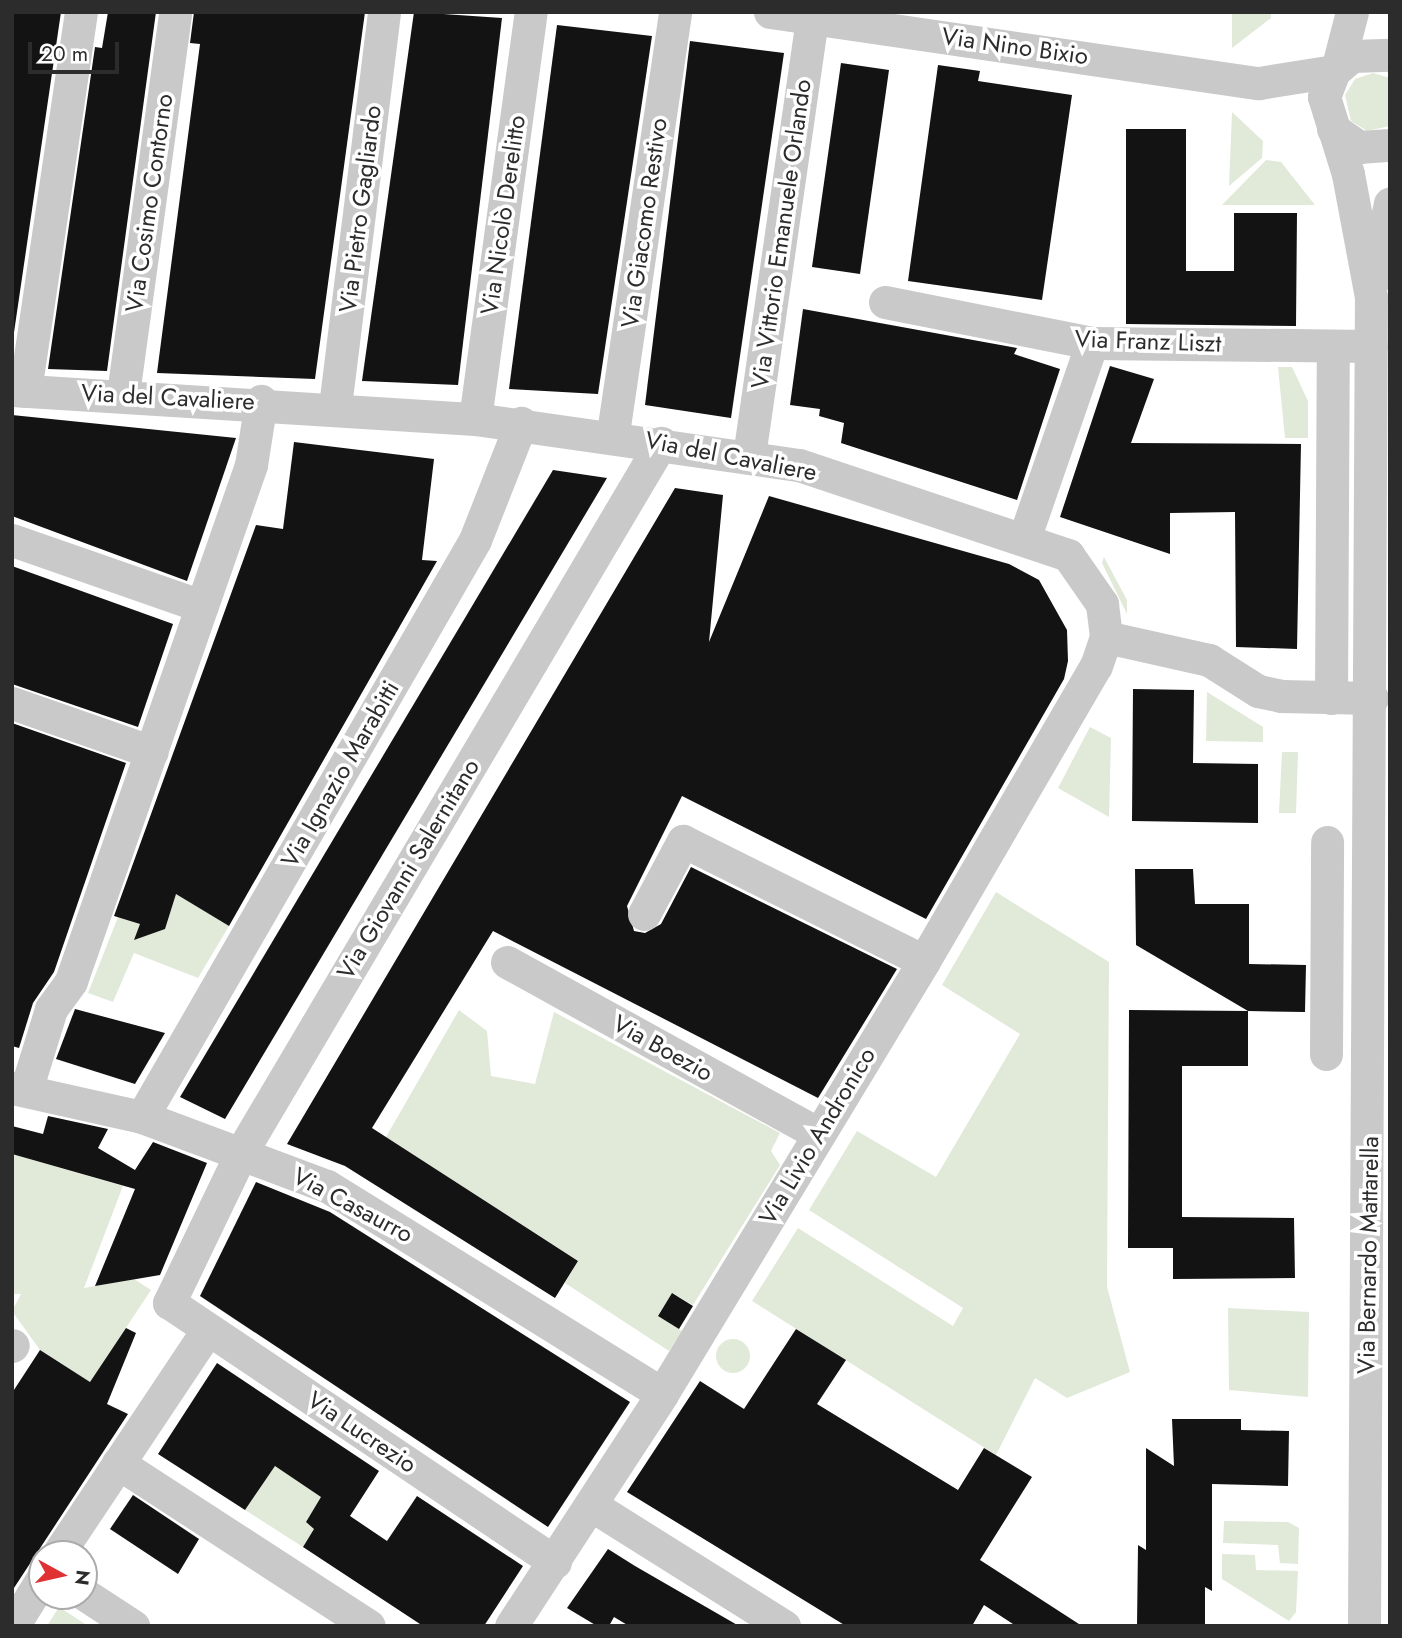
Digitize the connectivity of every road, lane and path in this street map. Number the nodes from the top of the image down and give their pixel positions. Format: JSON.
{"nodes":[{"id":1,"x":81,"y":12,"type":"edge"},
{"id":2,"x":175,"y":12,"type":"edge"},
{"id":3,"x":384,"y":12,"type":"edge"},
{"id":4,"x":531,"y":12,"type":"edge"},
{"id":5,"x":676,"y":12,"type":"edge"},
{"id":6,"x":771,"y":12,"type":"edge"},
{"id":7,"x":1352,"y":12,"type":"edge"},
{"id":8,"x":813,"y":15,"type":"edge"},
{"id":9,"x":1390,"y":55,"type":"edge"},
{"id":10,"x":1336,"y":68,"type":"junction"},
{"id":11,"x":1259,"y":83,"type":"junction"},
{"id":12,"x":1331,"y":126,"type":"junction"},
{"id":13,"x":1390,"y":145,"type":"edge"},
{"id":14,"x":1390,"y":203,"type":"edge"},
{"id":15,"x":1371,"y":297,"type":"junction"},
{"id":16,"x":885,"y":302,"type":"dead end"},
{"id":17,"x":1092,"y":343,"type":"junction"},
{"id":18,"x":1333,"y":346,"type":"junction"},
{"id":19,"x":1371,"y":346,"type":"junction"},
{"id":20,"x":19,"y":391,"type":"edge"},
{"id":21,"x":123,"y":394,"type":"junction"},
{"id":22,"x":261,"y":401,"type":"junction"},
{"id":23,"x":335,"y":406,"type":"junction"},
{"id":24,"x":475,"y":419,"type":"junction"},
{"id":25,"x":521,"y":423,"type":"junction"},
{"id":26,"x":613,"y":433,"type":"junction"},
{"id":27,"x":661,"y":443,"type":"junction"},
{"id":28,"x":749,"y":456,"type":"junction"},
{"id":29,"x":1024,"y":539,"type":"junction"},
{"id":30,"x":12,"y":540,"type":"edge"},
{"id":31,"x":202,"y":607,"type":"junction"},
{"id":32,"x":1106,"y":637,"type":"junction"},
{"id":33,"x":1331,"y":698,"type":"junction"},
{"id":34,"x":1372,"y":698,"type":"junction"},
{"id":35,"x":12,"y":704,"type":"edge"},
{"id":36,"x":152,"y":752,"type":"junction"},
{"id":37,"x":1327,"y":842,"type":"dead end"},
{"id":38,"x":643,"y":914,"type":"dead end"},
{"id":39,"x":924,"y":961,"type":"junction"},
{"id":40,"x":507,"y":962,"type":"dead end"},
{"id":41,"x":1326,"y":1054,"type":"dead end"},
{"id":42,"x":19,"y":1089,"type":"edge"},
{"id":43,"x":142,"y":1117,"type":"junction"},
{"id":44,"x":818,"y":1134,"type":"junction"},
{"id":45,"x":242,"y":1151,"type":"junction"},
{"id":46,"x":169,"y":1303,"type":"joint"},
{"id":47,"x":208,"y":1329,"type":"junction"},
{"id":48,"x":662,"y":1394,"type":"junction"},
{"id":49,"x":118,"y":1463,"type":"junction"},
{"id":50,"x":591,"y":1505,"type":"junction"},
{"id":51,"x":67,"y":1540,"type":"edge"},
{"id":52,"x":555,"y":1562,"type":"junction"},
{"id":53,"x":28,"y":1602,"type":"edge"},
{"id":54,"x":98,"y":1603,"type":"edge"},
{"id":55,"x":13,"y":1626,"type":"edge"},
{"id":56,"x":133,"y":1626,"type":"edge"},
{"id":57,"x":369,"y":1626,"type":"edge"},
{"id":58,"x":511,"y":1626,"type":"edge"},
{"id":59,"x":785,"y":1626,"type":"edge"},
{"id":60,"x":1364,"y":1626,"type":"edge"}],
"edges":[{"from":1,"to":20,"type":"street"},
{"from":2,"to":21,"type":"street","name":"Via Cosimo Contorno"},
{"from":3,"to":23,"type":"street","name":"Via Pietro Gagliardo"},
{"from":4,"to":24,"type":"street","name":"Via Nicolò Derelitto"},
{"from":5,"to":26,"type":"street","name":"Via Giacomo Restivo"},
{"from":6,"to":8,"type":"street","name":"Via Nino Bixio"},
{"from":7,"to":10,"type":"street"},
{"from":8,"to":11,"type":"street","name":"Via Nino Bixio"},
{"from":8,"to":28,"type":"street","name":"Via Vittorio Emanuele Orlando"},
{"from":9,"to":10,"type":"street"},
{"from":10,"to":11,"type":"street"},
{"from":10,"to":12,"type":"street"},
{"from":11,"to":12,"type":"street"},
{"from":12,"to":13,"type":"street"},
{"from":12,"to":15,"type":"street"},
{"from":14,"to":15,"type":"street"},
{"from":15,"to":19,"type":"street","name":"Via Bernardo Mattarella"},
{"from":16,"to":17,"type":"street","name":"Via Franz Liszt"},
{"from":17,"to":18,"type":"street","name":"Via Franz Liszt"},
{"from":17,"to":29,"type":"street"},
{"from":18,"to":19,"type":"street","name":"Via Franz Liszt"},
{"from":18,"to":33,"type":"street"},
{"from":19,"to":34,"type":"street","name":"Via Bernardo Mattarella"},
{"from":20,"to":21,"type":"street","name":"Via del Cavaliere"},
{"from":21,"to":22,"type":"street","name":"Via del Cavaliere"},
{"from":22,"to":23,"type":"street","name":"Via del Cavaliere"},
{"from":22,"to":31,"type":"street"},
{"from":23,"to":24,"type":"street","name":"Via del Cavaliere"},
{"from":24,"to":25,"type":"street","name":"Via del Cavaliere"},
{"from":25,"to":26,"type":"street","name":"Via del Cavaliere"},
{"from":25,"to":43,"type":"street","name":"Via Ignazio Marabitti"},
{"from":26,"to":27,"type":"street","name":"Via del Cavaliere"},
{"from":27,"to":28,"type":"street","name":"Via del Cavaliere"},
{"from":27,"to":45,"type":"street","name":"Via Giovanni Salernitano"},
{"from":28,"to":29,"type":"street","name":"Via del Cavaliere"},
{"from":29,"to":32,"type":"street","name":"Via del Cavaliere"},
{"from":30,"to":31,"type":"street"},
{"from":31,"to":36,"type":"street"},
{"from":32,"to":33,"type":"street"},
{"from":32,"to":39,"type":"street","name":"Via Livio Andronico"},
{"from":33,"to":34,"type":"street"},
{"from":34,"to":60,"type":"street","name":"Via Bernardo Mattarella"},
{"from":35,"to":36,"type":"street"},
{"from":36,"to":42,"type":"street"},
{"from":37,"to":41,"type":"street"},
{"from":38,"to":39,"type":"street"},
{"from":39,"to":44,"type":"street","name":"Via Livio Andronico"},
{"from":40,"to":44,"type":"street","name":"Via Boezio"},
{"from":42,"to":43,"type":"street","name":"Via Casaurro"},
{"from":43,"to":45,"type":"street","name":"Via Casaurro"},
{"from":44,"to":48,"type":"street","name":"Via Livio Andronico"},
{"from":45,"to":46,"type":"street","name":"Via Giovanni Salernitano"},
{"from":45,"to":48,"type":"street","name":"Via Casaurro"},
{"from":46,"to":47,"type":"street","name":"Via Lucrezio"},
{"from":47,"to":49,"type":"street"},
{"from":47,"to":52,"type":"street","name":"Via Lucrezio"},
{"from":48,"to":50,"type":"street","name":"Via Livio Andronico"},
{"from":49,"to":51,"type":"street"},
{"from":49,"to":57,"type":"street"},
{"from":50,"to":52,"type":"street","name":"Via Livio Andronico"},
{"from":50,"to":59,"type":"street"},
{"from":52,"to":58,"type":"street","name":"Via Livio Andronico"},
{"from":53,"to":55,"type":"street"},
{"from":54,"to":56,"type":"street"}]}
